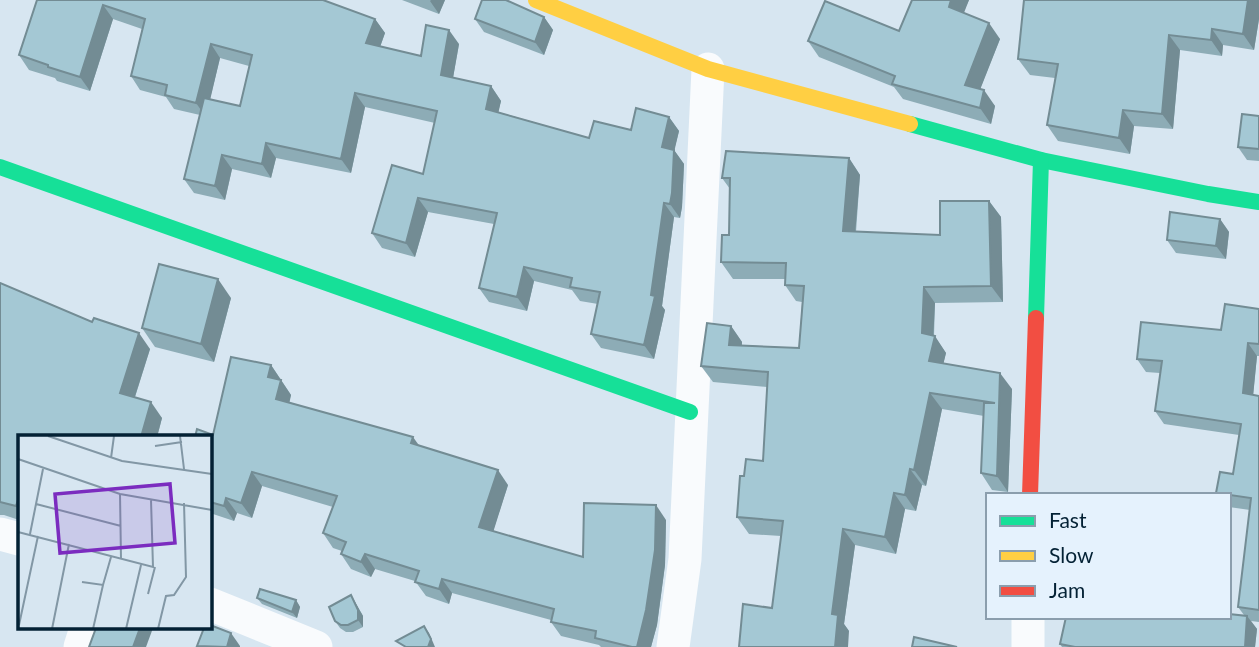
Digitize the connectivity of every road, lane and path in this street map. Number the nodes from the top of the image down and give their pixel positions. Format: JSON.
{"nodes":[{"id":1,"x":536,"y":0,"type":"edge"},
{"id":2,"x":708,"y":69,"type":"junction"},
{"id":3,"x":1041,"y":160,"type":"junction"},
{"id":4,"x":0,"y":167,"type":"edge"},
{"id":5,"x":1259,"y":202,"type":"edge"},
{"id":6,"x":690,"y":412,"type":"junction"},
{"id":7,"x":1030,"y":493,"type":"edge"},
{"id":8,"x":0,"y":534,"type":"edge"},
{"id":9,"x":18,"y":539,"type":"edge"},
{"id":10,"x":212,"y":605,"type":"edge"},
{"id":11,"x":1028,"y":619,"type":"edge"},
{"id":12,"x":85,"y":630,"type":"edge"},
{"id":13,"x":80,"y":647,"type":"edge"},
{"id":14,"x":316,"y":647,"type":"edge"},
{"id":15,"x":673,"y":647,"type":"edge"},
{"id":16,"x":1028,"y":647,"type":"edge"}],
"edges":[{"from":1,"to":2,"type":"street"},
{"from":2,"to":3,"type":"street"},
{"from":2,"to":6,"type":"street"},
{"from":3,"to":5,"type":"street"},
{"from":3,"to":7,"type":"street"},
{"from":4,"to":6,"type":"street"},
{"from":6,"to":15,"type":"street"},
{"from":8,"to":9,"type":"street"},
{"from":10,"to":14,"type":"street"},
{"from":11,"to":16,"type":"street"},
{"from":12,"to":13,"type":"street"}]}
